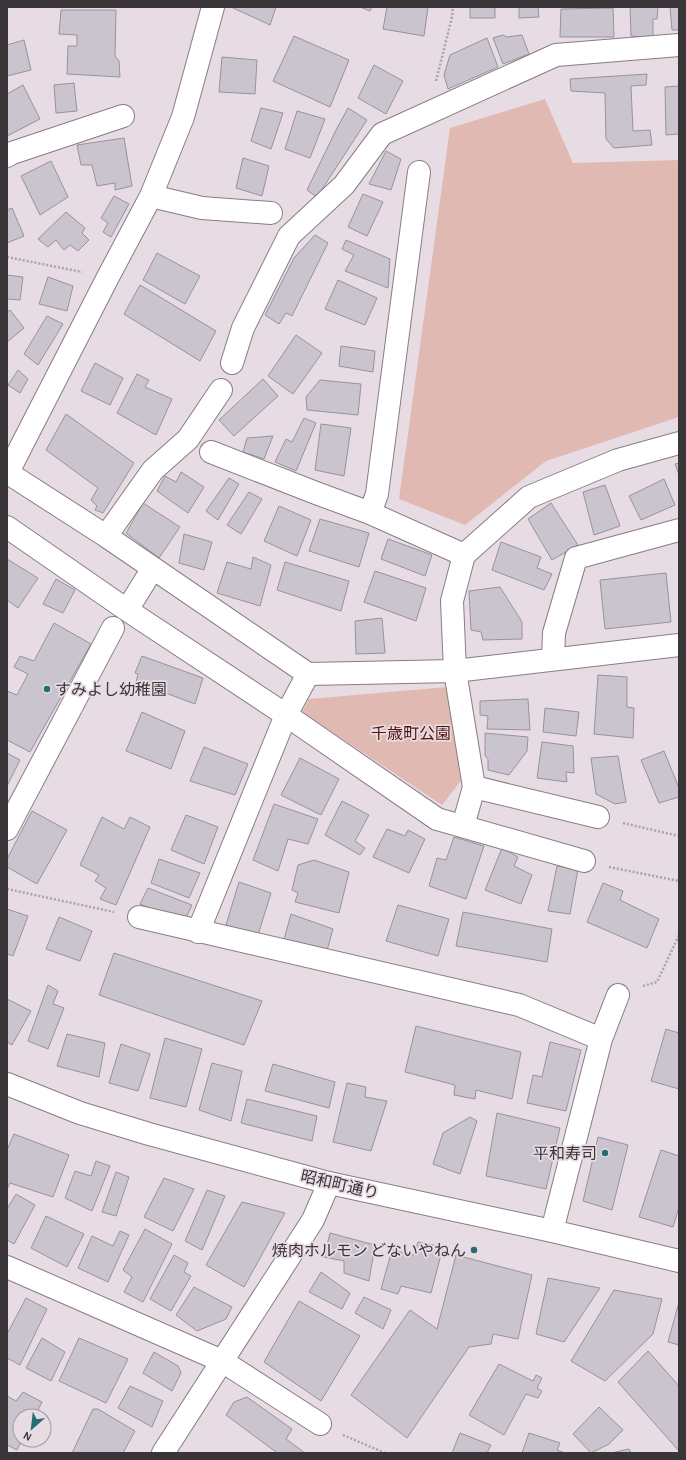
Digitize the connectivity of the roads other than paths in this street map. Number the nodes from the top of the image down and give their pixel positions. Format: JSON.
{"nodes":[{"id":1,"x":213,"y":7,"type":"edge"},
{"id":2,"x":679,"y":45,"type":"edge"},
{"id":3,"x":123,"y":116,"type":"dead end"},
{"id":4,"x":7,"y":156,"type":"edge"},
{"id":5,"x":419,"y":172,"type":"dead end"},
{"id":6,"x":151,"y":196,"type":"junction"},
{"id":7,"x":271,"y":213,"type":"dead end"},
{"id":8,"x":232,"y":363,"type":"dead end"},
{"id":9,"x":222,"y":390,"type":"dead end"},
{"id":10,"x":679,"y":443,"type":"edge"},
{"id":11,"x":211,"y":452,"type":"dead end"},
{"id":12,"x":7,"y":474,"type":"edge"},
{"id":13,"x":370,"y":513,"type":"junction"},
{"id":14,"x":7,"y":527,"type":"edge"},
{"id":15,"x":679,"y":530,"type":"edge"},
{"id":16,"x":106,"y":536,"type":"junction"},
{"id":17,"x":464,"y":555,"type":"junction"},
{"id":18,"x":153,"y":568,"type":"junction"},
{"id":19,"x":127,"y":610,"type":"junction"},
{"id":20,"x":113,"y":628,"type":"dead end"},
{"id":21,"x":679,"y":645,"type":"edge"},
{"id":22,"x":553,"y":659,"type":"junction"},
{"id":23,"x":455,"y":671,"type":"junction"},
{"id":24,"x":308,"y":674,"type":"junction"},
{"id":25,"x":286,"y":715,"type":"junction"},
{"id":26,"x":474,"y":787,"type":"junction"},
{"id":27,"x":598,"y":817,"type":"road end"},
{"id":28,"x":463,"y":826,"type":"junction"},
{"id":29,"x":7,"y":829,"type":"edge"},
{"id":30,"x":584,"y":861,"type":"road end"},
{"id":31,"x":140,"y":918,"type":"road end"},
{"id":32,"x":198,"y":932,"type":"junction"},
{"id":33,"x":618,"y":995,"type":"road end"},
{"id":34,"x":601,"y":1039,"type":"junction"},
{"id":35,"x":7,"y":1084,"type":"edge"},
{"id":36,"x":329,"y":1183,"type":"junction"},
{"id":37,"x":552,"y":1231,"type":"junction"},
{"id":38,"x":679,"y":1261,"type":"edge"},
{"id":39,"x":7,"y":1267,"type":"edge"},
{"id":40,"x":222,"y":1361,"type":"junction"},
{"id":41,"x":320,"y":1424,"type":"road end"},
{"id":42,"x":163,"y":1453,"type":"edge"}],
"edges":[{"from":1,"to":6,"type":"street"},
{"from":2,"to":8,"type":"street"},
{"from":3,"to":4,"type":"street"},
{"from":5,"to":13,"type":"street"},
{"from":6,"to":7,"type":"street"},
{"from":6,"to":12,"type":"street"},
{"from":9,"to":16,"type":"street"},
{"from":10,"to":17,"type":"street"},
{"from":11,"to":13,"type":"street"},
{"from":12,"to":16,"type":"street"},
{"from":13,"to":17,"type":"street"},
{"from":14,"to":19,"type":"street"},
{"from":15,"to":22,"type":"street"},
{"from":16,"to":18,"type":"street"},
{"from":17,"to":23,"type":"street"},
{"from":18,"to":19,"type":"street"},
{"from":18,"to":24,"type":"street"},
{"from":19,"to":25,"type":"street"},
{"from":20,"to":29,"type":"street"},
{"from":21,"to":22,"type":"street"},
{"from":22,"to":23,"type":"street"},
{"from":23,"to":24,"type":"street"},
{"from":23,"to":26,"type":"street"},
{"from":24,"to":25,"type":"street"},
{"from":25,"to":28,"type":"street"},
{"from":25,"to":32,"type":"street"},
{"from":26,"to":27,"type":"street"},
{"from":26,"to":28,"type":"street"},
{"from":28,"to":30,"type":"street"},
{"from":31,"to":32,"type":"street"},
{"from":32,"to":34,"type":"street"},
{"from":33,"to":34,"type":"street"},
{"from":34,"to":37,"type":"street"},
{"from":35,"to":36,"type":"street","name":"昭和町通り"},
{"from":36,"to":37,"type":"street","name":"昭和町通り"},
{"from":36,"to":40,"type":"street"},
{"from":37,"to":38,"type":"street","name":"昭和町通り"},
{"from":39,"to":40,"type":"street"},
{"from":40,"to":41,"type":"street"},
{"from":40,"to":42,"type":"street"}]}
